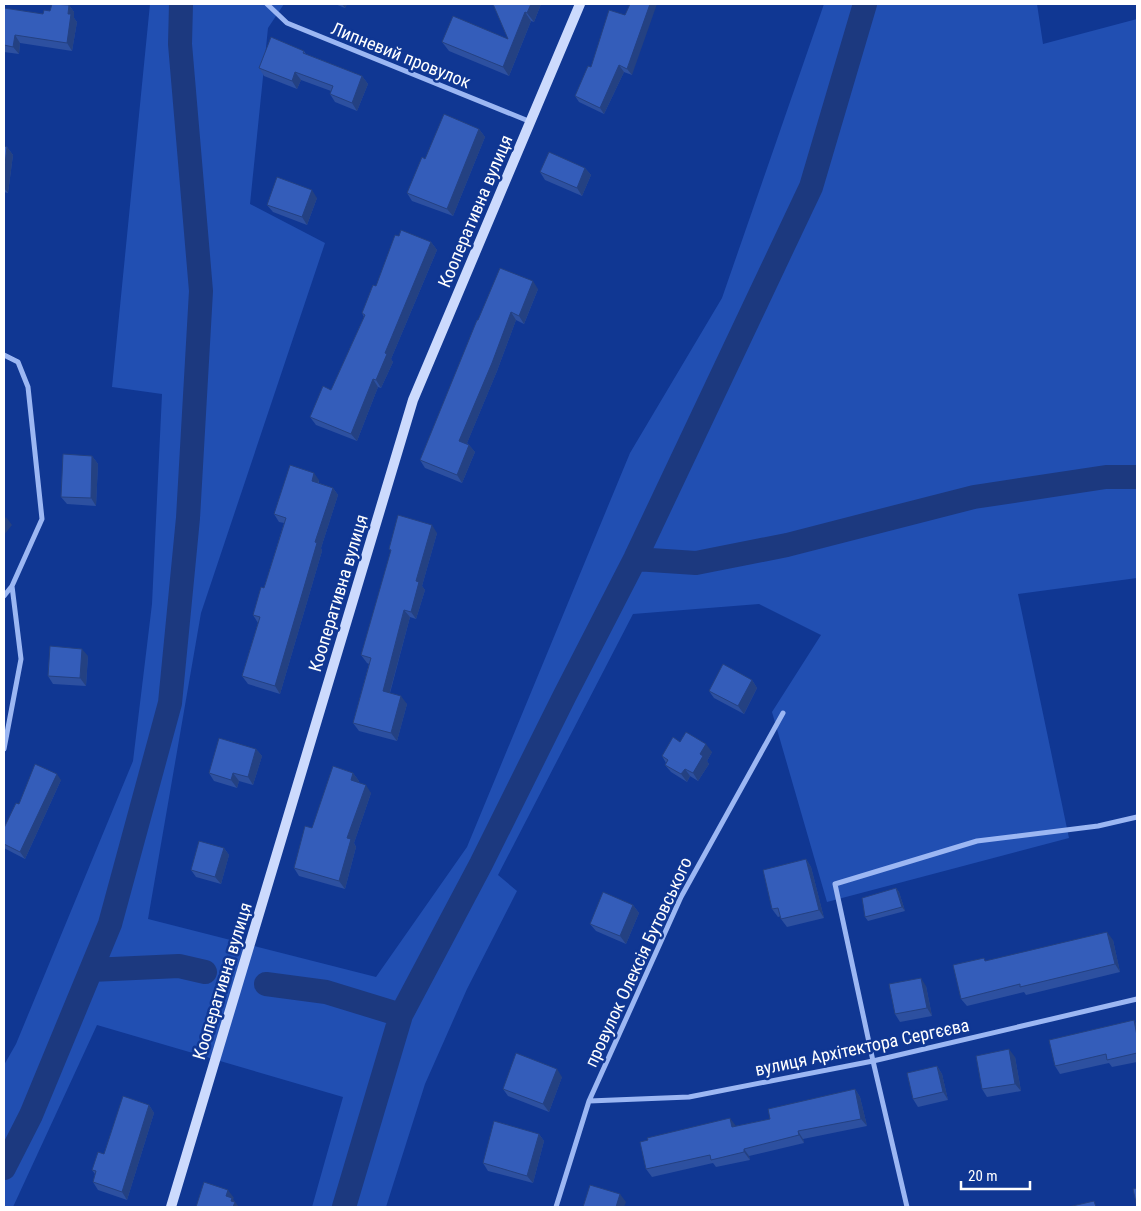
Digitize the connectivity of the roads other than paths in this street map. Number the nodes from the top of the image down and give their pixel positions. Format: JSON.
{"nodes":[{"id":1,"x":267,"y":4,"type":"edge"},
{"id":2,"x":580,"y":4,"type":"edge"},
{"id":3,"x":531,"y":122,"type":"junction"},
{"id":4,"x":4,"y":354,"type":"edge"},
{"id":5,"x":12,"y":586,"type":"junction"},
{"id":6,"x":4,"y":596,"type":"edge"},
{"id":7,"x":783,"y":713,"type":"dead end"},
{"id":8,"x":4,"y":749,"type":"edge"},
{"id":9,"x":1137,"y":817,"type":"edge"},
{"id":10,"x":1137,"y":999,"type":"edge"},
{"id":11,"x":873,"y":1061,"type":"junction"},
{"id":12,"x":589,"y":1101,"type":"junction"},
{"id":13,"x":171,"y":1207,"type":"edge"},
{"id":14,"x":556,"y":1207,"type":"edge"},
{"id":15,"x":907,"y":1207,"type":"edge"}],
"edges":[{"from":1,"to":3,"type":"street","name":"Липневий провулок"},
{"from":2,"to":3,"type":"street","name":"Кооперативна вулиця"},
{"from":3,"to":13,"type":"street","name":"Кооперативна вулиця"},
{"from":4,"to":5,"type":"street"},
{"from":5,"to":6,"type":"street"},
{"from":5,"to":8,"type":"street"},
{"from":7,"to":12,"type":"street","name":"провулок Олексія Бутовського"},
{"from":9,"to":11,"type":"street"},
{"from":10,"to":11,"type":"street","name":"вулиця Архітектора Сергєєва"},
{"from":11,"to":12,"type":"street","name":"вулиця Архітектора Сергєєва"},
{"from":11,"to":15,"type":"street"},
{"from":12,"to":14,"type":"street","name":"провулок Олексія Бутовського"}]}
